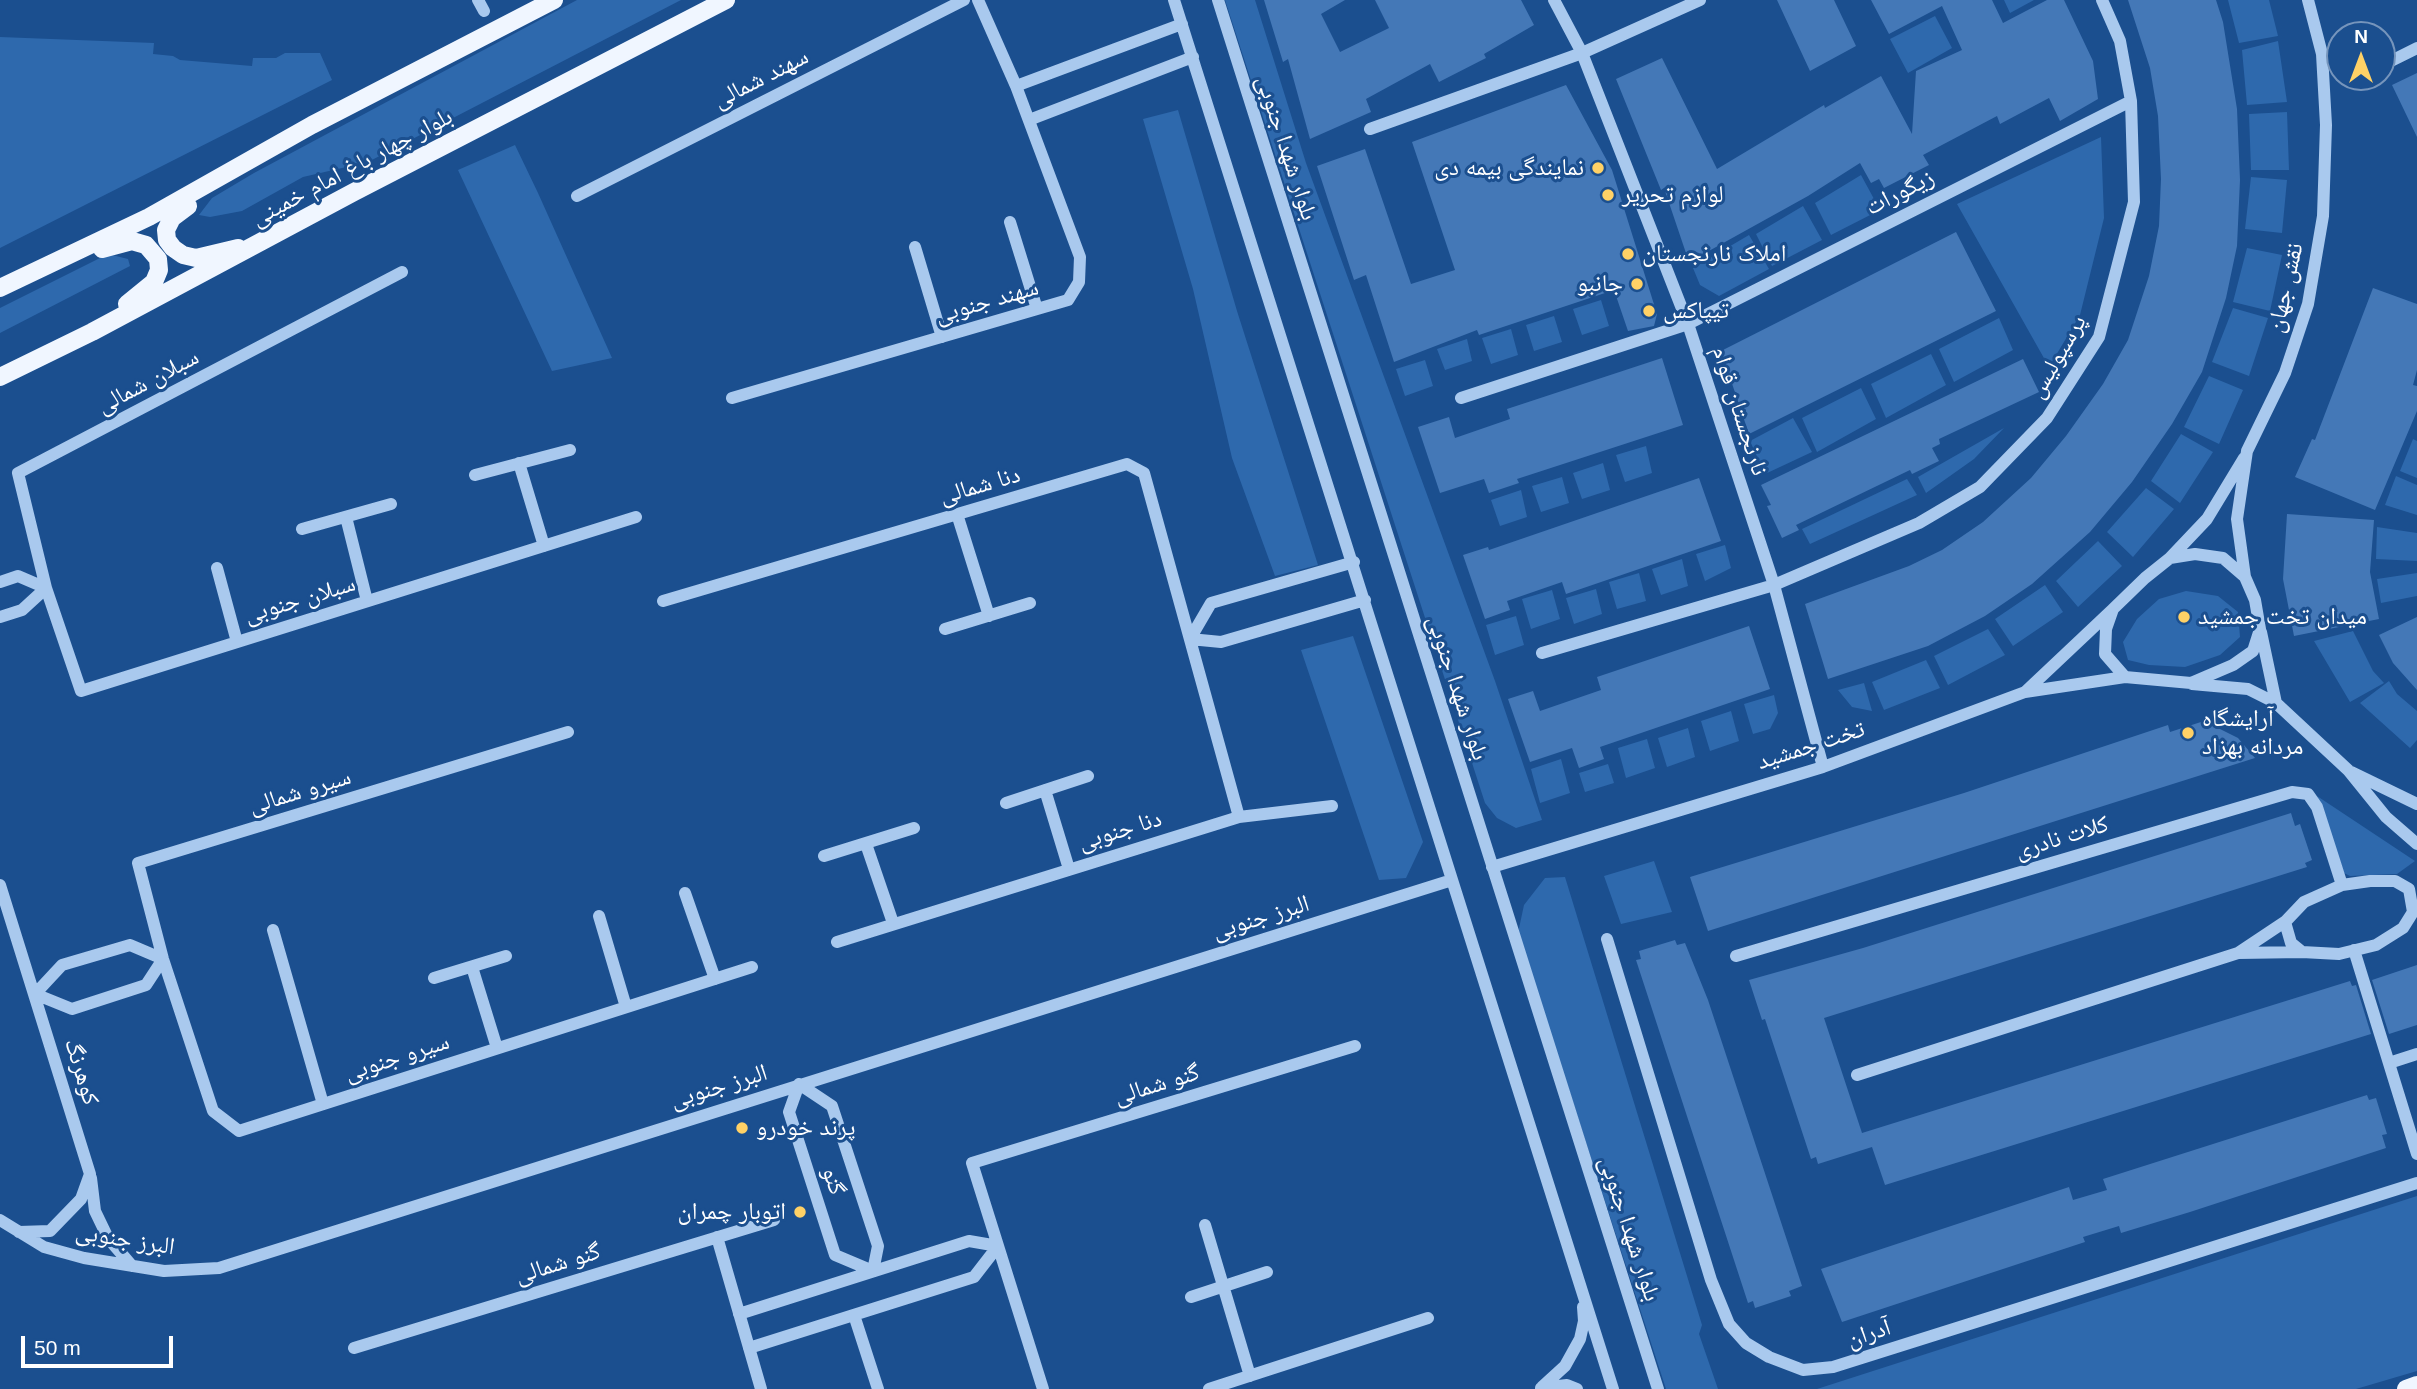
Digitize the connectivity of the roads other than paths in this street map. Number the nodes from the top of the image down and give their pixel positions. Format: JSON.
{"nodes":[{"id":1,"x":554,"y":0,"type":"edge"},
{"id":2,"x":726,"y":0,"type":"edge"},
{"id":3,"x":964,"y":0,"type":"edge"},
{"id":4,"x":978,"y":0,"type":"edge"},
{"id":5,"x":1174,"y":0,"type":"edge"},
{"id":6,"x":1218,"y":0,"type":"edge"},
{"id":7,"x":1554,"y":0,"type":"edge"},
{"id":8,"x":1700,"y":0,"type":"edge"},
{"id":9,"x":2102,"y":0,"type":"edge"},
{"id":10,"x":2308,"y":0,"type":"edge"},
{"id":11,"x":1182,"y":24,"type":"junction"},
{"id":12,"x":2417,"y":48,"type":"edge"},
{"id":13,"x":1583,"y":53,"type":"junction"},
{"id":14,"x":1193,"y":57,"type":"junction"},
{"id":15,"x":2396,"y":58,"type":"edge"},
{"id":16,"x":1016,"y":86,"type":"junction"},
{"id":17,"x":2131,"y":101,"type":"junction"},
{"id":18,"x":1028,"y":120,"type":"junction"},
{"id":19,"x":1370,"y":129,"type":"dead end"},
{"id":20,"x":233,"y":172,"type":"junction"},
{"id":21,"x":576,"y":196,"type":"dead end"},
{"id":22,"x":1010,"y":222,"type":"dead end"},
{"id":23,"x":270,"y":240,"type":"junction"},
{"id":24,"x":915,"y":247,"type":"dead end"},
{"id":25,"x":64,"y":259,"type":"junction"},
{"id":26,"x":402,"y":272,"type":"dead end"},
{"id":27,"x":0,"y":288,"type":"edge"},
{"id":28,"x":1037,"y":309,"type":"junction"},
{"id":29,"x":1688,"y":324,"type":"junction"},
{"id":30,"x":92,"y":332,"type":"junction"},
{"id":31,"x":942,"y":337,"type":"junction"},
{"id":32,"x":0,"y":377,"type":"edge"},
{"id":33,"x":732,"y":398,"type":"dead end"},
{"id":34,"x":1461,"y":398,"type":"dead end"},
{"id":35,"x":570,"y":450,"type":"dead end"},
{"id":36,"x":2247,"y":451,"type":"junction"},
{"id":37,"x":519,"y":463,"type":"junction"},
{"id":38,"x":475,"y":475,"type":"dead end"},
{"id":39,"x":391,"y":504,"type":"dead end"},
{"id":40,"x":957,"y":514,"type":"junction"},
{"id":41,"x":346,"y":517,"type":"junction"},
{"id":42,"x":636,"y":517,"type":"dead end"},
{"id":43,"x":302,"y":529,"type":"dead end"},
{"id":44,"x":544,"y":546,"type":"junction"},
{"id":45,"x":2170,"y":558,"type":"junction"},
{"id":46,"x":1354,"y":562,"type":"junction"},
{"id":47,"x":217,"y":568,"type":"dead end"},
{"id":48,"x":2245,"y":577,"type":"junction"},
{"id":49,"x":0,"y":582,"type":"edge"},
{"id":50,"x":1774,"y":585,"type":"junction"},
{"id":51,"x":46,"y":588,"type":"junction"},
{"id":52,"x":1366,"y":600,"type":"junction"},
{"id":53,"x":367,"y":601,"type":"junction"},
{"id":54,"x":663,"y":601,"type":"dead end"},
{"id":55,"x":1030,"y":603,"type":"dead end"},
{"id":56,"x":2113,"y":609,"type":"junction"},
{"id":57,"x":989,"y":615,"type":"junction"},
{"id":58,"x":0,"y":617,"type":"edge"},
{"id":59,"x":945,"y":629,"type":"dead end"},
{"id":60,"x":2260,"y":629,"type":"junction"},
{"id":61,"x":1190,"y":639,"type":"junction"},
{"id":62,"x":236,"y":642,"type":"junction"},
{"id":63,"x":1542,"y":653,"type":"dead end"},
{"id":64,"x":2125,"y":677,"type":"junction"},
{"id":65,"x":2192,"y":683,"type":"junction"},
{"id":66,"x":2025,"y":692,"type":"junction"},
{"id":67,"x":2276,"y":703,"type":"junction"},
{"id":68,"x":568,"y":732,"type":"dead end"},
{"id":69,"x":1823,"y":766,"type":"junction"},
{"id":70,"x":2348,"y":770,"type":"junction"},
{"id":71,"x":1088,"y":776,"type":"dead end"},
{"id":72,"x":1045,"y":790,"type":"junction"},
{"id":73,"x":1006,"y":803,"type":"dead end"},
{"id":74,"x":2417,"y":804,"type":"edge"},
{"id":75,"x":1332,"y":806,"type":"dead end"},
{"id":76,"x":1239,"y":817,"type":"junction"},
{"id":77,"x":914,"y":828,"type":"dead end"},
{"id":78,"x":866,"y":844,"type":"junction"},
{"id":79,"x":2417,"y":844,"type":"edge"},
{"id":80,"x":824,"y":856,"type":"dead end"},
{"id":81,"x":1492,"y":867,"type":"junction"},
{"id":82,"x":1069,"y":869,"type":"junction"},
{"id":83,"x":1452,"y":880,"type":"junction"},
{"id":84,"x":0,"y":885,"type":"edge"},
{"id":85,"x":2342,"y":885,"type":"junction"},
{"id":86,"x":2413,"y":888,"type":"edge"},
{"id":87,"x":685,"y":893,"type":"dead end"},
{"id":88,"x":599,"y":916,"type":"dead end"},
{"id":89,"x":2286,"y":921,"type":"junction"},
{"id":90,"x":893,"y":923,"type":"junction"},
{"id":91,"x":2417,"y":923,"type":"edge"},
{"id":92,"x":2403,"y":928,"type":"junction"},
{"id":93,"x":273,"y":930,"type":"dead end"},
{"id":94,"x":1607,"y":939,"type":"dead end"},
{"id":95,"x":837,"y":942,"type":"dead end"},
{"id":96,"x":2354,"y":950,"type":"junction"},
{"id":97,"x":2302,"y":952,"type":"junction"},
{"id":98,"x":2238,"y":953,"type":"junction"},
{"id":99,"x":506,"y":956,"type":"dead end"},
{"id":100,"x":1736,"y":957,"type":"dead end"},
{"id":101,"x":163,"y":959,"type":"junction"},
{"id":102,"x":472,"y":967,"type":"junction"},
{"id":103,"x":752,"y":967,"type":"dead end"},
{"id":104,"x":434,"y":978,"type":"dead end"},
{"id":105,"x":715,"y":979,"type":"junction"},
{"id":106,"x":35,"y":994,"type":"junction"},
{"id":107,"x":626,"y":1007,"type":"junction"},
{"id":108,"x":1355,"y":1046,"type":"dead end"},
{"id":109,"x":497,"y":1048,"type":"junction"},
{"id":110,"x":2417,"y":1054,"type":"edge"},
{"id":111,"x":2389,"y":1063,"type":"junction"},
{"id":112,"x":1857,"y":1075,"type":"dead end"},
{"id":113,"x":799,"y":1084,"type":"junction"},
{"id":114,"x":323,"y":1104,"type":"junction"},
{"id":115,"x":2417,"y":1154,"type":"edge"},
{"id":116,"x":90,"y":1174,"type":"junction"},
{"id":117,"x":2417,"y":1184,"type":"edge"},
{"id":118,"x":0,"y":1220,"type":"edge"},
{"id":119,"x":774,"y":1220,"type":"dead end"},
{"id":120,"x":1205,"y":1225,"type":"dead end"},
{"id":121,"x":19,"y":1232,"type":"junction"},
{"id":122,"x":717,"y":1237,"type":"junction"},
{"id":123,"x":998,"y":1246,"type":"junction"},
{"id":124,"x":132,"y":1266,"type":"junction"},
{"id":125,"x":873,"y":1271,"type":"junction"},
{"id":126,"x":1267,"y":1272,"type":"dead end"},
{"id":127,"x":1581,"y":1284,"type":"junction"},
{"id":128,"x":1224,"y":1287,"type":"junction"},
{"id":129,"x":1191,"y":1297,"type":"dead end"},
{"id":130,"x":739,"y":1314,"type":"junction"},
{"id":131,"x":854,"y":1315,"type":"junction"},
{"id":132,"x":1428,"y":1318,"type":"dead end"},
{"id":133,"x":354,"y":1348,"type":"dead end"},
{"id":134,"x":749,"y":1348,"type":"junction"},
{"id":135,"x":1250,"y":1376,"type":"junction"},
{"id":136,"x":2417,"y":1385,"type":"edge"},
{"id":137,"x":1540,"y":1388,"type":"edge"},
{"id":138,"x":761,"y":1389,"type":"edge"},
{"id":139,"x":878,"y":1389,"type":"edge"},
{"id":140,"x":1043,"y":1389,"type":"edge"},
{"id":141,"x":1209,"y":1389,"type":"edge"},
{"id":142,"x":1577,"y":1389,"type":"edge"},
{"id":143,"x":1613,"y":1389,"type":"edge"},
{"id":144,"x":1658,"y":1389,"type":"edge"},
{"id":145,"x":2406,"y":1389,"type":"edge"}],
"edges":[{"from":1,"to":20,"type":"main road"},
{"from":2,"to":23,"type":"main road","name":"بلوار چهار باغ امام خمینی"},
{"from":3,"to":21,"type":"street","name":"سهند شمالی"},
{"from":4,"to":16,"type":"street"},
{"from":5,"to":11,"type":"street"},
{"from":6,"to":81,"type":"street","name":"بلوار شهدا جنوبی"},
{"from":7,"to":13,"type":"street","name":"نارنجستان قوام"},
{"from":8,"to":13,"type":"street"},
{"from":9,"to":17,"type":"street","name":"پرسپولیس"},
{"from":10,"to":36,"type":"street","name":"نقش جهان"},
{"from":11,"to":14,"type":"street"},
{"from":11,"to":16,"type":"street"},
{"from":12,"to":15,"type":"street"},
{"from":13,"to":19,"type":"street"},
{"from":13,"to":29,"type":"street","name":"نارنجستان قوام"},
{"from":14,"to":18,"type":"street"},
{"from":14,"to":46,"type":"street"},
{"from":16,"to":18,"type":"street"},
{"from":17,"to":29,"type":"street","name":"زیگورات"},
{"from":17,"to":50,"type":"street","name":"پرسپولیس"},
{"from":18,"to":28,"type":"street","name":"سهند جنوبی"},
{"from":20,"to":23,"type":"main road"},
{"from":20,"to":25,"type":"main road"},
{"from":22,"to":28,"type":"street"},
{"from":23,"to":30,"type":"main road","name":"بلوار چهار باغ امام خمینی"},
{"from":24,"to":31,"type":"street"},
{"from":25,"to":27,"type":"main road"},
{"from":25,"to":30,"type":"main road"},
{"from":26,"to":51,"type":"street","name":"سبلان شمالی"},
{"from":28,"to":31,"type":"street","name":"سهند جنوبی"},
{"from":29,"to":34,"type":"street","name":"زیگورات"},
{"from":29,"to":50,"type":"street","name":"نارنجستان قوام"},
{"from":30,"to":32,"type":"main road","name":"بلوار چهار باغ امام خمینی"},
{"from":31,"to":33,"type":"street","name":"سهند جنوبی"},
{"from":35,"to":37,"type":"street"},
{"from":36,"to":45,"type":"street"},
{"from":36,"to":48,"type":"street","name":"نقش جهان"},
{"from":37,"to":38,"type":"street"},
{"from":37,"to":44,"type":"street"},
{"from":39,"to":41,"type":"street"},
{"from":40,"to":54,"type":"street","name":"دنا شمالی"},
{"from":40,"to":57,"type":"street"},
{"from":40,"to":61,"type":"street","name":"دنا شمالی"},
{"from":41,"to":43,"type":"street"},
{"from":41,"to":53,"type":"street"},
{"from":42,"to":44,"type":"street","name":"سبلان جنوبی"},
{"from":44,"to":53,"type":"street","name":"سبلان جنوبی"},
{"from":45,"to":48,"type":"street"},
{"from":45,"to":56,"type":"street"},
{"from":46,"to":52,"type":"street"},
{"from":46,"to":61,"type":"street"},
{"from":47,"to":62,"type":"street"},
{"from":48,"to":60,"type":"street"},
{"from":49,"to":51,"type":"street"},
{"from":50,"to":63,"type":"street","name":"پرسپولیس"},
{"from":50,"to":69,"type":"street","name":"نارنجستان قوام"},
{"from":51,"to":58,"type":"street"},
{"from":51,"to":62,"type":"street","name":"سبلان جنوبی"},
{"from":52,"to":61,"type":"street"},
{"from":52,"to":83,"type":"street"},
{"from":53,"to":62,"type":"street","name":"سبلان جنوبی"},
{"from":55,"to":57,"type":"street"},
{"from":56,"to":64,"type":"street"},
{"from":56,"to":66,"type":"street","name":"تخت جمشید"},
{"from":57,"to":59,"type":"street"},
{"from":60,"to":65,"type":"street"},
{"from":60,"to":67,"type":"street"},
{"from":61,"to":76,"type":"street"},
{"from":64,"to":65,"type":"street"},
{"from":64,"to":66,"type":"street"},
{"from":65,"to":67,"type":"street"},
{"from":66,"to":69,"type":"street","name":"تخت جمشید"},
{"from":67,"to":70,"type":"street"},
{"from":68,"to":101,"type":"street","name":"سیرو شمالی"},
{"from":69,"to":81,"type":"street","name":"تخت جمشید"},
{"from":70,"to":74,"type":"street"},
{"from":70,"to":79,"type":"street"},
{"from":71,"to":72,"type":"street"},
{"from":72,"to":73,"type":"street"},
{"from":72,"to":82,"type":"street"},
{"from":75,"to":76,"type":"street","name":"دنا جنوبی"},
{"from":76,"to":82,"type":"street","name":"دنا جنوبی"},
{"from":77,"to":78,"type":"street"},
{"from":78,"to":80,"type":"street"},
{"from":78,"to":90,"type":"street"},
{"from":81,"to":144,"type":"street","name":"بلوار شهدا جنوبی"},
{"from":82,"to":90,"type":"street","name":"دنا جنوبی"},
{"from":83,"to":113,"type":"street","name":"البرز جنوبی"},
{"from":83,"to":127,"type":"street"},
{"from":84,"to":106,"type":"street","name":"کوهرنگ"},
{"from":85,"to":86,"type":"street"},
{"from":85,"to":89,"type":"street"},
{"from":85,"to":100,"type":"street","name":"کلات نادری"},
{"from":86,"to":92,"type":"street"},
{"from":87,"to":105,"type":"street"},
{"from":88,"to":107,"type":"street"},
{"from":89,"to":97,"type":"street"},
{"from":89,"to":98,"type":"street"},
{"from":90,"to":95,"type":"street","name":"دنا جنوبی"},
{"from":91,"to":92,"type":"street"},
{"from":92,"to":96,"type":"street"},
{"from":93,"to":114,"type":"street"},
{"from":94,"to":117,"type":"street","name":"آدران"},
{"from":96,"to":97,"type":"street"},
{"from":96,"to":111,"type":"street"},
{"from":97,"to":98,"type":"street"},
{"from":98,"to":112,"type":"street"},
{"from":99,"to":102,"type":"street"},
{"from":101,"to":106,"type":"street"},
{"from":101,"to":106,"type":"street"},
{"from":101,"to":114,"type":"street","name":"سیرو جنوبی"},
{"from":102,"to":104,"type":"street"},
{"from":102,"to":109,"type":"street"},
{"from":103,"to":105,"type":"street","name":"سیرو جنوبی"},
{"from":105,"to":107,"type":"street","name":"سیرو جنوبی"},
{"from":106,"to":116,"type":"street","name":"کوهرنگ"},
{"from":107,"to":109,"type":"street","name":"سیرو جنوبی"},
{"from":108,"to":123,"type":"street","name":"گنو شمالی"},
{"from":109,"to":114,"type":"street","name":"سیرو جنوبی"},
{"from":110,"to":111,"type":"street"},
{"from":111,"to":115,"type":"street"},
{"from":113,"to":124,"type":"street","name":"البرز جنوبی"},
{"from":113,"to":125,"type":"street","name":"گنو"},
{"from":113,"to":125,"type":"street","name":"گنو"},
{"from":116,"to":121,"type":"street"},
{"from":116,"to":124,"type":"street","name":"کوهرنگ"},
{"from":118,"to":121,"type":"street","name":"البرز جنوبی"},
{"from":119,"to":122,"type":"street","name":"گنو شمالی"},
{"from":120,"to":128,"type":"street"},
{"from":121,"to":124,"type":"street","name":"البرز جنوبی"},
{"from":122,"to":130,"type":"street"},
{"from":122,"to":133,"type":"street","name":"گنو شمالی"},
{"from":123,"to":125,"type":"street"},
{"from":123,"to":131,"type":"street"},
{"from":123,"to":140,"type":"street"},
{"from":125,"to":130,"type":"street"},
{"from":126,"to":128,"type":"street"},
{"from":127,"to":137,"type":"street"},
{"from":127,"to":143,"type":"street"},
{"from":128,"to":129,"type":"street"},
{"from":128,"to":135,"type":"street"},
{"from":130,"to":134,"type":"street"},
{"from":131,"to":134,"type":"street"},
{"from":131,"to":139,"type":"street"},
{"from":132,"to":135,"type":"street"},
{"from":134,"to":138,"type":"street"},
{"from":135,"to":141,"type":"street"},
{"from":136,"to":145,"type":"main road"},
{"from":137,"to":142,"type":"street"}]}
